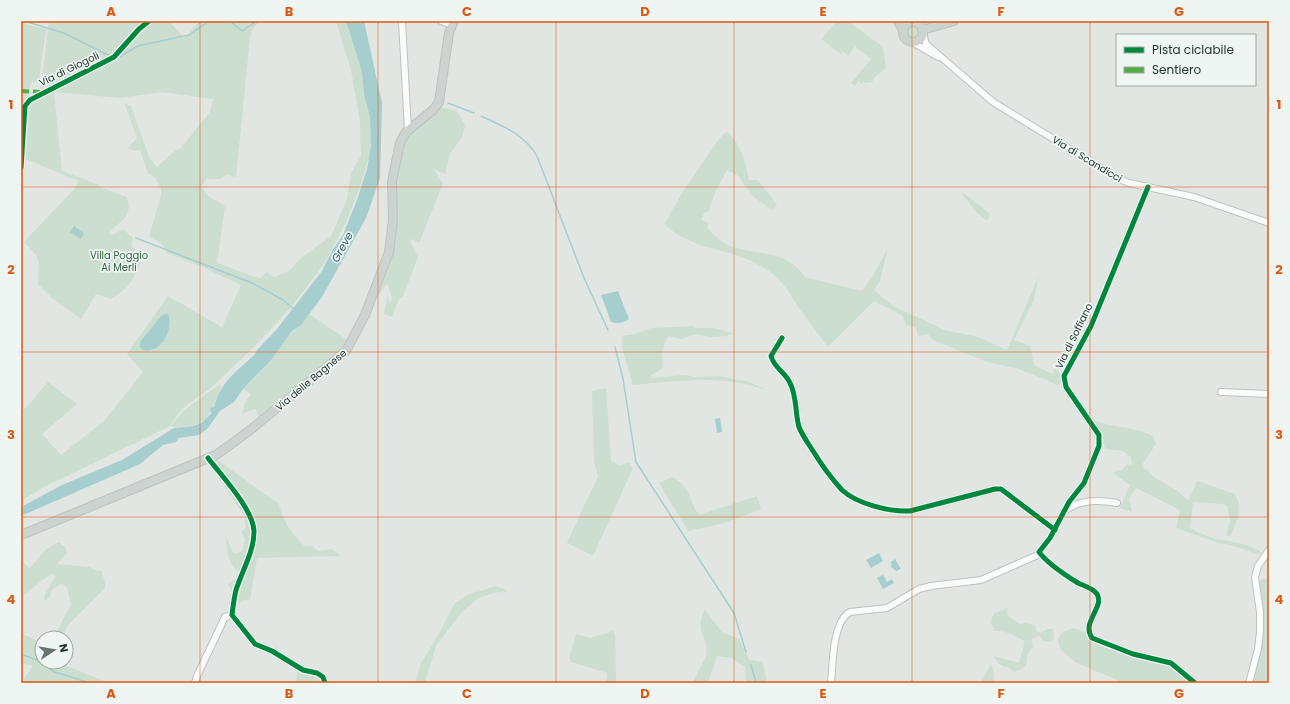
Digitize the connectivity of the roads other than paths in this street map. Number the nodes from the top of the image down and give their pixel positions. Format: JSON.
{"nodes":[{"id":1,"x":149,"y":21,"type":"edge"},
{"id":2,"x":402,"y":21,"type":"edge"},
{"id":3,"x":441,"y":21,"type":"edge"},
{"id":4,"x":898,"y":21,"type":"edge"},
{"id":5,"x":954,"y":21,"type":"edge"},
{"id":6,"x":915,"y":22,"type":"edge"},
{"id":7,"x":453,"y":23,"type":"edge"},
{"id":8,"x":903,"y":30,"type":"junction"},
{"id":9,"x":923,"y":32,"type":"junction"},
{"id":10,"x":912,"y":42,"type":"junction"},
{"id":11,"x":947,"y":63,"type":"junction"},
{"id":12,"x":408,"y":130,"type":"junction"},
{"id":13,"x":21,"y":168,"type":"edge"},
{"id":14,"x":1148,"y":187,"type":"junction"},
{"id":15,"x":1269,"y":223,"type":"edge"},
{"id":16,"x":782,"y":338,"type":"dead end"},
{"id":17,"x":1221,"y":392,"type":"dead end"},
{"id":18,"x":1269,"y":394,"type":"edge"},
{"id":19,"x":208,"y":458,"type":"junction"},
{"id":20,"x":1118,"y":503,"type":"dead end"},
{"id":21,"x":1063,"y":512,"type":"junction"},
{"id":22,"x":1055,"y":530,"type":"junction"},
{"id":23,"x":21,"y":535,"type":"edge"},
{"id":24,"x":1269,"y":550,"type":"edge"},
{"id":25,"x":1040,"y":554,"type":"junction"},
{"id":26,"x":232,"y":615,"type":"junction"},
{"id":27,"x":195,"y":683,"type":"edge"},
{"id":28,"x":325,"y":683,"type":"edge"},
{"id":29,"x":831,"y":683,"type":"edge"},
{"id":30,"x":1195,"y":683,"type":"edge"},
{"id":31,"x":1249,"y":683,"type":"edge"}],
"edges":[{"from":1,"to":13,"type":"street","name":"Via di Giogoli"},
{"from":2,"to":12,"type":"street"},
{"from":3,"to":7,"type":"street"},
{"from":4,"to":8,"type":"main road"},
{"from":5,"to":9,"type":"main road"},
{"from":6,"to":8,"type":"main road","name":"Via di Scandicci"},
{"from":6,"to":9,"type":"main road","name":"Via di Scandicci"},
{"from":7,"to":12,"type":"main road","name":"Via delle Bagnese"},
{"from":8,"to":10,"type":"main road","name":"Via di Scandicci"},
{"from":9,"to":10,"type":"main road"},
{"from":9,"to":11,"type":"street","name":"Via di Scandicci"},
{"from":10,"to":11,"type":"street","name":"Via di Scandicci"},
{"from":11,"to":14,"type":"street","name":"Via di Scandicci"},
{"from":12,"to":19,"type":"main road","name":"Via delle Bagnese"},
{"from":14,"to":15,"type":"street","name":"Via di Scandicci"},
{"from":14,"to":21,"type":"street","name":"Via di Soffiano"},
{"from":16,"to":22,"type":"street"},
{"from":17,"to":18,"type":"street"},
{"from":19,"to":23,"type":"main road","name":"Via delle Bagnese"},
{"from":19,"to":26,"type":"street"},
{"from":20,"to":21,"type":"street"},
{"from":21,"to":22,"type":"street","name":"Via di Soffiano"},
{"from":22,"to":25,"type":"street","name":"Via di Soffiano"},
{"from":24,"to":31,"type":"street"},
{"from":25,"to":29,"type":"street"},
{"from":25,"to":30,"type":"street"},
{"from":26,"to":27,"type":"street"},
{"from":26,"to":28,"type":"street"}]}
